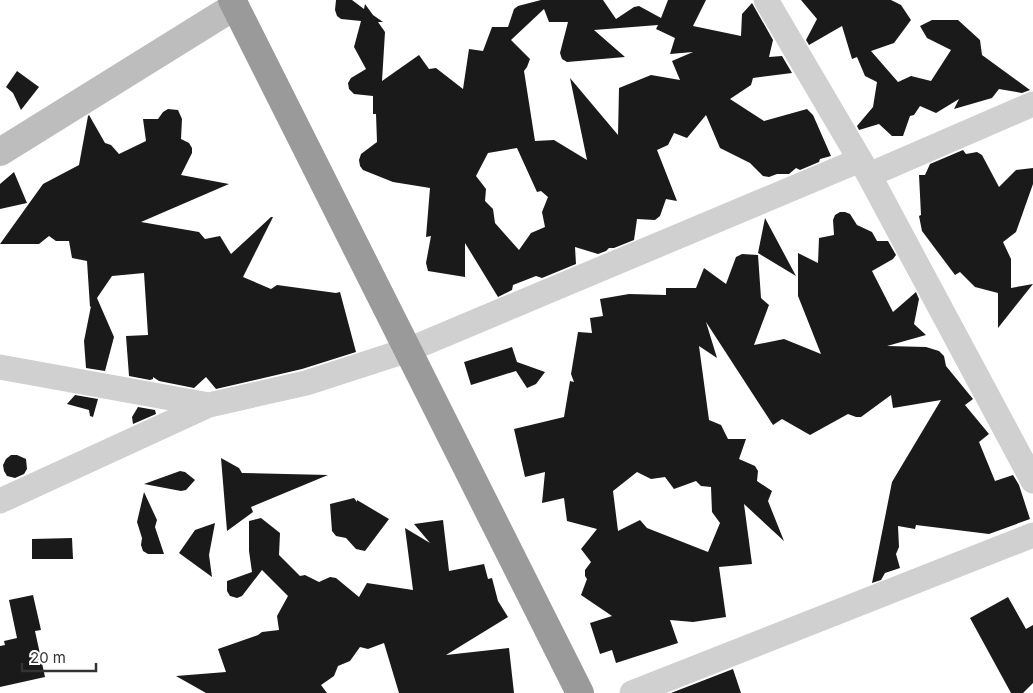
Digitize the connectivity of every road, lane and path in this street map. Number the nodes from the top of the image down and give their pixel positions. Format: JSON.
{"nodes":[{"id":1,"x":766,"y":0,"type":"edge"},
{"id":2,"x":238,"y":2,"type":"edge"},
{"id":3,"x":1033,"y":104,"type":"edge"},
{"id":4,"x":0,"y":152,"type":"edge"},
{"id":5,"x":864,"y":167,"type":"junction"},
{"id":6,"x":408,"y":350,"type":"junction"},
{"id":7,"x":0,"y":368,"type":"edge"},
{"id":8,"x":209,"y":405,"type":"junction"},
{"id":9,"x":1033,"y":481,"type":"edge"},
{"id":10,"x":0,"y":501,"type":"edge"},
{"id":11,"x":1033,"y":535,"type":"edge"},
{"id":12,"x":580,"y":693,"type":"edge"},
{"id":13,"x":632,"y":693,"type":"edge"}],
"edges":[{"from":1,"to":5,"type":"street"},
{"from":2,"to":4,"type":"street"},
{"from":2,"to":6,"type":"highway"},
{"from":3,"to":5,"type":"street"},
{"from":5,"to":6,"type":"street"},
{"from":5,"to":9,"type":"street"},
{"from":6,"to":8,"type":"street"},
{"from":6,"to":12,"type":"highway"},
{"from":7,"to":8,"type":"street"},
{"from":8,"to":10,"type":"street"},
{"from":11,"to":13,"type":"street"}]}
